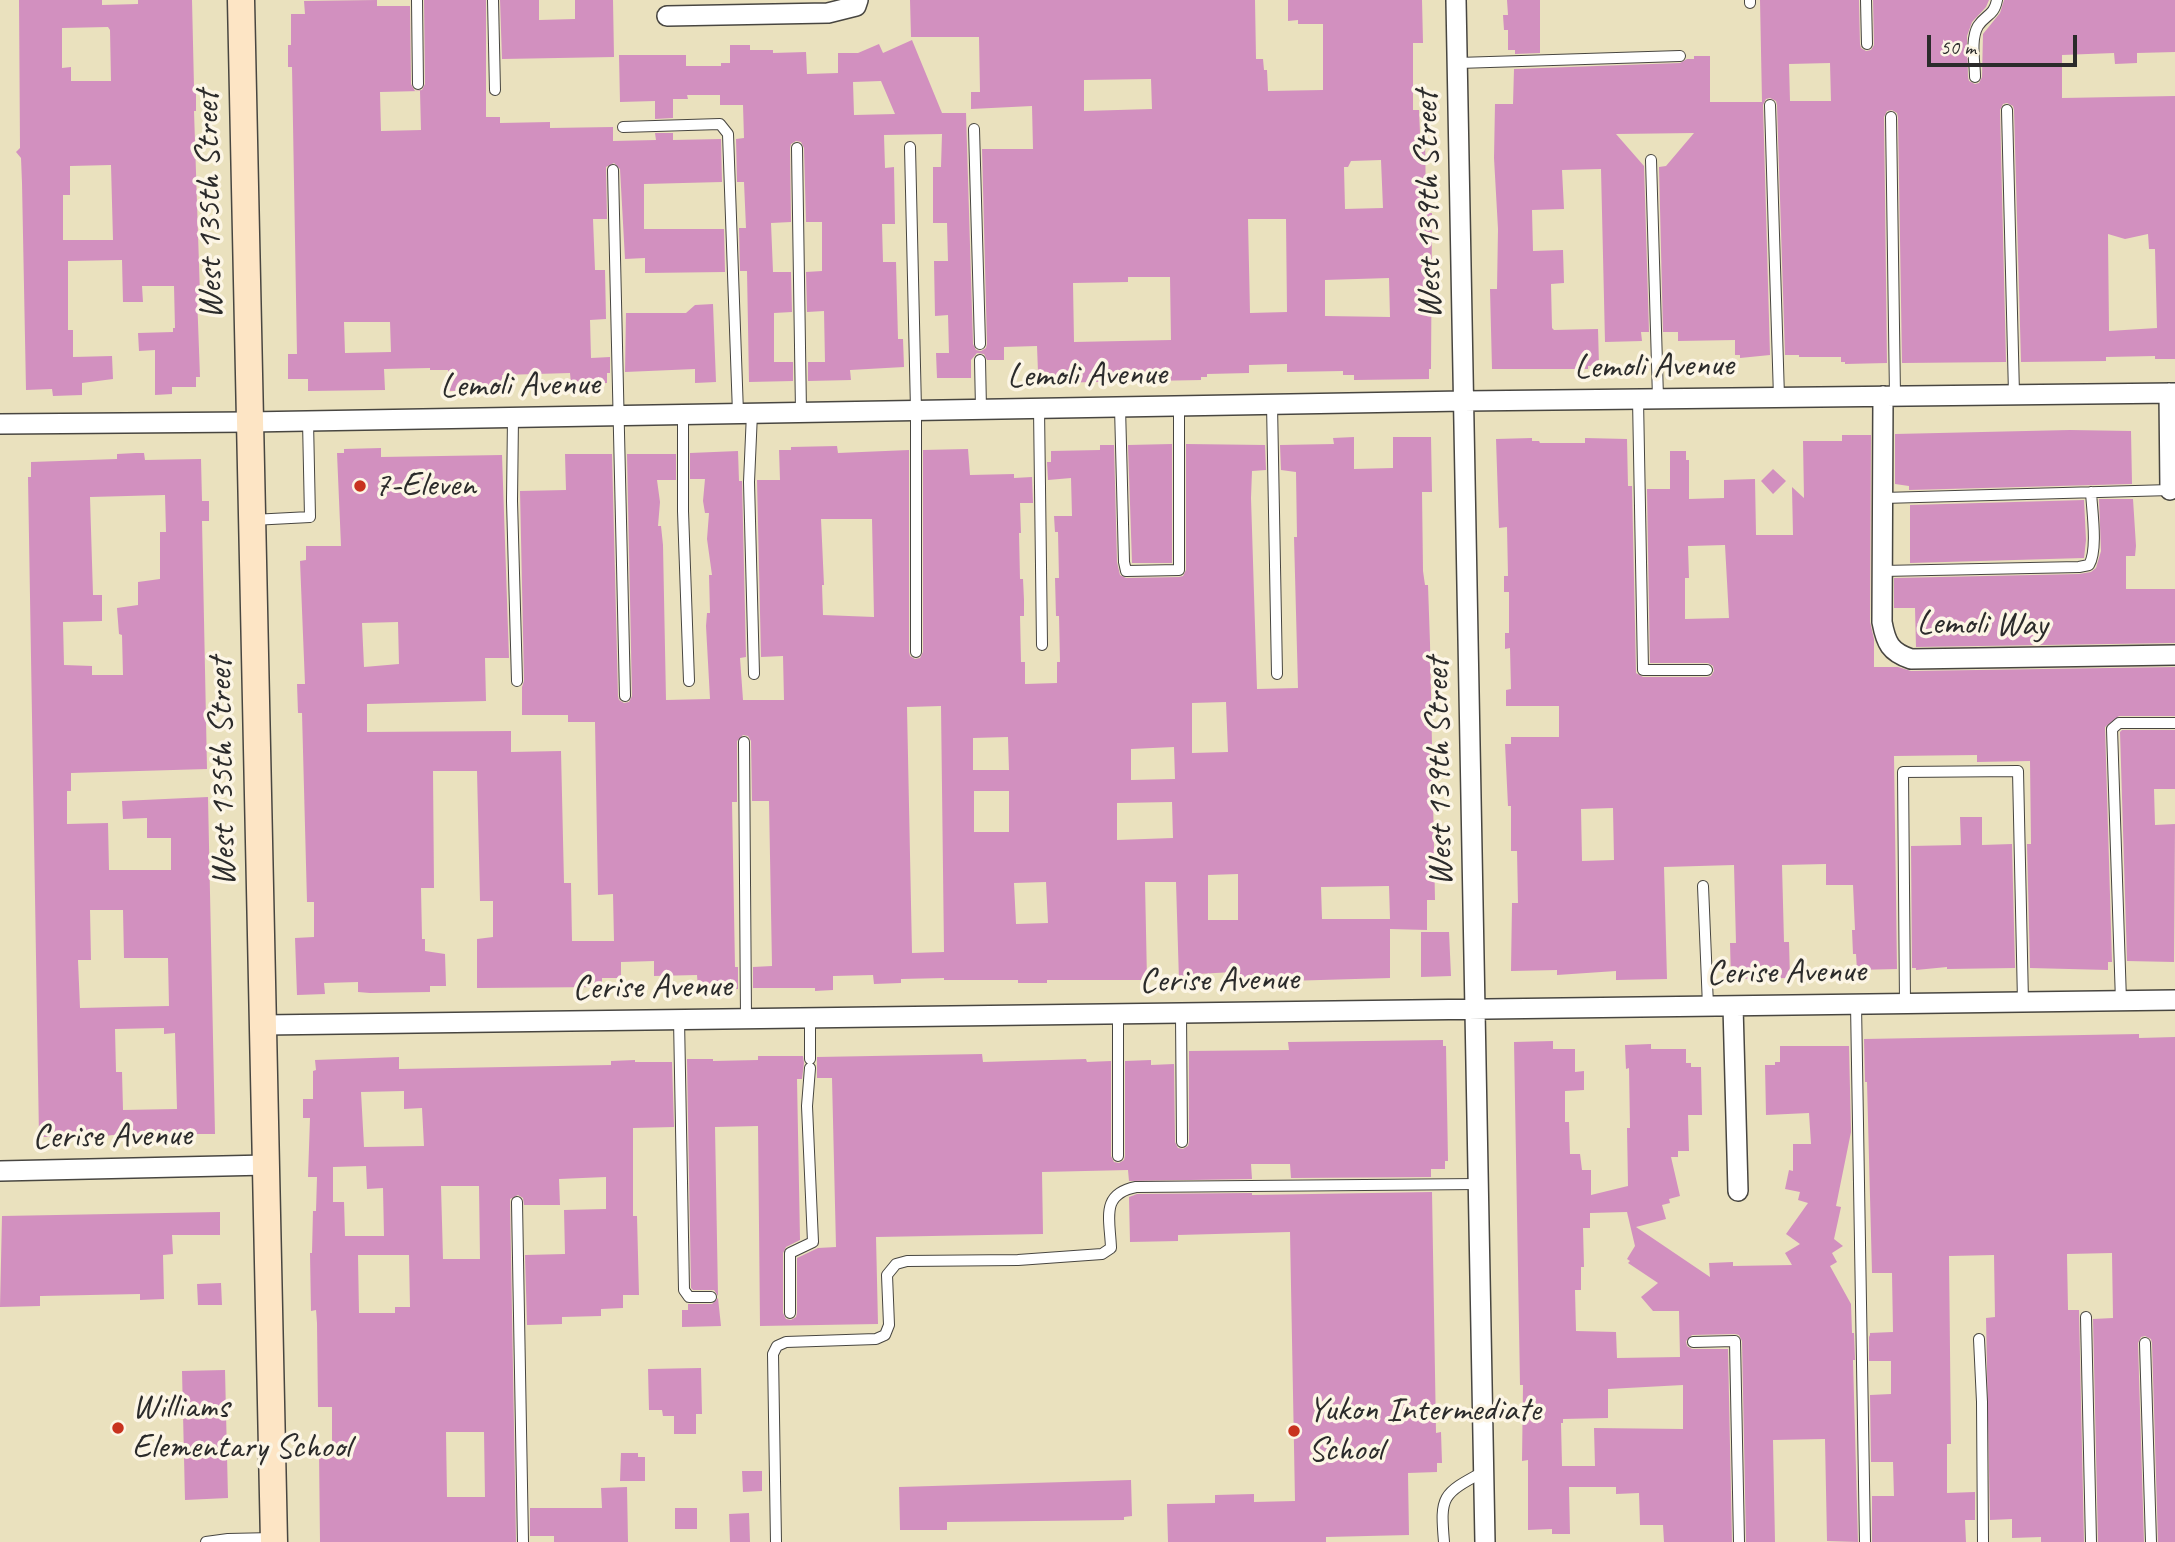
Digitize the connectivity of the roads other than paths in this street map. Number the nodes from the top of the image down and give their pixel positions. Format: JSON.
{"nodes":[{"id":1,"x":241,"y":0,"type":"edge"},
{"id":2,"x":417,"y":0,"type":"edge"},
{"id":3,"x":494,"y":0,"type":"edge"},
{"id":4,"x":858,"y":0,"type":"edge"},
{"id":5,"x":1457,"y":0,"type":"edge"},
{"id":6,"x":1866,"y":0,"type":"edge"},
{"id":7,"x":1997,"y":0,"type":"edge"},
{"id":8,"x":667,"y":16,"type":"dead end"},
{"id":9,"x":1867,"y":44,"type":"dead end"},
{"id":10,"x":1680,"y":55,"type":"dead end"},
{"id":11,"x":1458,"y":63,"type":"junction"},
{"id":12,"x":1975,"y":77,"type":"dead end"},
{"id":13,"x":418,"y":84,"type":"dead end"},
{"id":14,"x":495,"y":90,"type":"dead end"},
{"id":15,"x":1770,"y":105,"type":"dead end"},
{"id":16,"x":2007,"y":110,"type":"dead end"},
{"id":17,"x":1891,"y":117,"type":"dead end"},
{"id":18,"x":623,"y":127,"type":"dead end"},
{"id":19,"x":974,"y":129,"type":"dead end"},
{"id":20,"x":910,"y":147,"type":"dead end"},
{"id":21,"x":797,"y":148,"type":"dead end"},
{"id":22,"x":1651,"y":160,"type":"dead end"},
{"id":23,"x":613,"y":170,"type":"dead end"},
{"id":24,"x":980,"y":344,"type":"dead end"},
{"id":25,"x":980,"y":360,"type":"dead end"},
{"id":26,"x":2172,"y":393,"type":"edge"},
{"id":27,"x":2014,"y":394,"type":"junction"},
{"id":28,"x":1889,"y":396,"type":"junction"},
{"id":29,"x":1779,"y":397,"type":"junction"},
{"id":30,"x":1648,"y":399,"type":"junction"},
{"id":31,"x":1464,"y":401,"type":"junction"},
{"id":32,"x":1272,"y":404,"type":"junction"},
{"id":33,"x":1179,"y":405,"type":"junction"},
{"id":34,"x":1120,"y":407,"type":"junction"},
{"id":35,"x":1039,"y":408,"type":"junction"},
{"id":36,"x":981,"y":409,"type":"junction"},
{"id":37,"x":916,"y":410,"type":"junction"},
{"id":38,"x":801,"y":412,"type":"junction"},
{"id":39,"x":745,"y":413,"type":"junction"},
{"id":40,"x":683,"y":414,"type":"junction"},
{"id":41,"x":619,"y":416,"type":"junction"},
{"id":42,"x":513,"y":417,"type":"junction"},
{"id":43,"x":308,"y":421,"type":"junction"},
{"id":44,"x":249,"y":422,"type":"junction"},
{"id":45,"x":0,"y":424,"type":"edge"},
{"id":46,"x":2172,"y":490,"type":"edge"},
{"id":47,"x":2091,"y":492,"type":"junction"},
{"id":48,"x":1883,"y":498,"type":"junction"},
{"id":49,"x":251,"y":520,"type":"junction"},
{"id":50,"x":1882,"y":571,"type":"junction"},
{"id":51,"x":1042,"y":645,"type":"dead end"},
{"id":52,"x":916,"y":652,"type":"dead end"},
{"id":53,"x":2175,"y":655,"type":"edge"},
{"id":54,"x":1707,"y":670,"type":"dead end"},
{"id":55,"x":754,"y":674,"type":"dead end"},
{"id":56,"x":1277,"y":674,"type":"dead end"},
{"id":57,"x":517,"y":681,"type":"dead end"},
{"id":58,"x":689,"y":681,"type":"dead end"},
{"id":59,"x":625,"y":696,"type":"dead end"},
{"id":60,"x":2175,"y":723,"type":"edge"},
{"id":61,"x":744,"y":741,"type":"dead end"},
{"id":62,"x":1703,"y":886,"type":"dead end"},
{"id":63,"x":2175,"y":1000,"type":"edge"},
{"id":64,"x":2121,"y":1001,"type":"junction"},
{"id":65,"x":2023,"y":1002,"type":"junction"},
{"id":66,"x":1905,"y":1003,"type":"junction"},
{"id":67,"x":1856,"y":1004,"type":"junction"},
{"id":68,"x":1708,"y":1006,"type":"junction"},
{"id":69,"x":1732,"y":1006,"type":"junction"},
{"id":70,"x":1475,"y":1008,"type":"junction"},
{"id":71,"x":1181,"y":1014,"type":"junction"},
{"id":72,"x":1118,"y":1015,"type":"junction"},
{"id":73,"x":746,"y":1018,"type":"junction"},
{"id":74,"x":810,"y":1018,"type":"junction"},
{"id":75,"x":679,"y":1019,"type":"junction"},
{"id":76,"x":264,"y":1025,"type":"junction"},
{"id":77,"x":1182,"y":1142,"type":"dead end"},
{"id":78,"x":1118,"y":1156,"type":"dead end"},
{"id":79,"x":267,"y":1165,"type":"junction"},
{"id":80,"x":0,"y":1171,"type":"edge"},
{"id":81,"x":1479,"y":1184,"type":"junction"},
{"id":82,"x":1738,"y":1191,"type":"dead end"},
{"id":83,"x":517,"y":1202,"type":"dead end"},
{"id":84,"x":712,"y":1297,"type":"dead end"},
{"id":85,"x":790,"y":1313,"type":"dead end"},
{"id":86,"x":2086,"y":1317,"type":"dead end"},
{"id":87,"x":1979,"y":1339,"type":"dead end"},
{"id":88,"x":1693,"y":1342,"type":"dead end"},
{"id":89,"x":2145,"y":1343,"type":"dead end"},
{"id":90,"x":1484,"y":1472,"type":"junction"},
{"id":91,"x":274,"y":1540,"type":"edge"},
{"id":92,"x":206,"y":1542,"type":"edge"},
{"id":93,"x":523,"y":1542,"type":"edge"},
{"id":94,"x":776,"y":1542,"type":"edge"},
{"id":95,"x":1444,"y":1542,"type":"edge"},
{"id":96,"x":1485,"y":1542,"type":"edge"},
{"id":97,"x":1739,"y":1542,"type":"edge"},
{"id":98,"x":1865,"y":1542,"type":"edge"},
{"id":99,"x":1983,"y":1542,"type":"edge"},
{"id":100,"x":2091,"y":1542,"type":"edge"},
{"id":101,"x":2151,"y":1542,"type":"edge"}],
"edges":[{"from":1,"to":44,"type":"street","name":"West 135th Street"},
{"from":2,"to":13,"type":"lane"},
{"from":3,"to":14,"type":"lane"},
{"from":4,"to":8,"type":"street"},
{"from":5,"to":11,"type":"street","name":"West 139th Street"},
{"from":6,"to":9,"type":"lane"},
{"from":7,"to":12,"type":"lane"},
{"from":10,"to":11,"type":"lane"},
{"from":11,"to":31,"type":"street","name":"West 139th Street"},
{"from":15,"to":29,"type":"lane"},
{"from":16,"to":27,"type":"lane"},
{"from":17,"to":28,"type":"lane"},
{"from":18,"to":39,"type":"lane"},
{"from":19,"to":24,"type":"lane"},
{"from":20,"to":37,"type":"lane"},
{"from":21,"to":38,"type":"lane"},
{"from":22,"to":30,"type":"lane"},
{"from":23,"to":41,"type":"lane"},
{"from":25,"to":36,"type":"lane"},
{"from":26,"to":27,"type":"street","name":"Lemoli Avenue"},
{"from":26,"to":46,"type":"street"},
{"from":27,"to":28,"type":"street","name":"Lemoli Avenue"},
{"from":28,"to":29,"type":"street","name":"Lemoli Avenue"},
{"from":28,"to":48,"type":"street","name":"Lemoli Way"},
{"from":29,"to":30,"type":"street","name":"Lemoli Avenue"},
{"from":30,"to":31,"type":"street","name":"Lemoli Avenue"},
{"from":30,"to":54,"type":"lane"},
{"from":31,"to":32,"type":"street","name":"Lemoli Avenue"},
{"from":31,"to":70,"type":"street","name":"West 139th Street"},
{"from":32,"to":33,"type":"street","name":"Lemoli Avenue"},
{"from":32,"to":56,"type":"lane"},
{"from":33,"to":34,"type":"street","name":"Lemoli Avenue"},
{"from":33,"to":34,"type":"lane"},
{"from":34,"to":35,"type":"street","name":"Lemoli Avenue"},
{"from":35,"to":36,"type":"street","name":"Lemoli Avenue"},
{"from":35,"to":51,"type":"lane"},
{"from":36,"to":37,"type":"street","name":"Lemoli Avenue"},
{"from":37,"to":38,"type":"street","name":"Lemoli Avenue"},
{"from":37,"to":52,"type":"lane"},
{"from":38,"to":39,"type":"street","name":"Lemoli Avenue"},
{"from":39,"to":40,"type":"street","name":"Lemoli Avenue"},
{"from":39,"to":55,"type":"lane"},
{"from":40,"to":41,"type":"street","name":"Lemoli Avenue"},
{"from":40,"to":58,"type":"lane"},
{"from":41,"to":42,"type":"street","name":"Lemoli Avenue"},
{"from":41,"to":59,"type":"lane"},
{"from":42,"to":43,"type":"street","name":"Lemoli Avenue"},
{"from":42,"to":57,"type":"lane"},
{"from":43,"to":44,"type":"street","name":"Lemoli Avenue"},
{"from":43,"to":49,"type":"lane"},
{"from":44,"to":45,"type":"street","name":"Lemoli Avenue"},
{"from":44,"to":49,"type":"street","name":"West 135th Street"},
{"from":46,"to":47,"type":"lane"},
{"from":47,"to":48,"type":"lane"},
{"from":47,"to":50,"type":"lane"},
{"from":48,"to":50,"type":"street","name":"Lemoli Way"},
{"from":49,"to":76,"type":"street","name":"West 135th Street"},
{"from":50,"to":53,"type":"street","name":"Lemoli Way"},
{"from":60,"to":64,"type":"lane"},
{"from":61,"to":73,"type":"lane"},
{"from":62,"to":68,"type":"lane"},
{"from":63,"to":64,"type":"street","name":"Cerise Avenue"},
{"from":64,"to":65,"type":"street","name":"Cerise Avenue"},
{"from":65,"to":66,"type":"street","name":"Cerise Avenue"},
{"from":65,"to":66,"type":"lane"},
{"from":66,"to":67,"type":"street","name":"Cerise Avenue"},
{"from":67,"to":69,"type":"street","name":"Cerise Avenue"},
{"from":67,"to":98,"type":"lane"},
{"from":68,"to":69,"type":"street","name":"Cerise Avenue"},
{"from":68,"to":70,"type":"street","name":"Cerise Avenue"},
{"from":69,"to":82,"type":"street"},
{"from":70,"to":71,"type":"street","name":"Cerise Avenue"},
{"from":70,"to":81,"type":"street","name":"West 139th Street"},
{"from":71,"to":72,"type":"street","name":"Cerise Avenue"},
{"from":71,"to":77,"type":"lane"},
{"from":72,"to":74,"type":"street","name":"Cerise Avenue"},
{"from":72,"to":78,"type":"lane"},
{"from":73,"to":74,"type":"street","name":"Cerise Avenue"},
{"from":73,"to":75,"type":"street","name":"Cerise Avenue"},
{"from":74,"to":85,"type":"lane"},
{"from":75,"to":76,"type":"street","name":"Cerise Avenue"},
{"from":75,"to":84,"type":"lane"},
{"from":76,"to":79,"type":"street","name":"West 135th Street"},
{"from":79,"to":80,"type":"street","name":"Cerise Avenue"},
{"from":79,"to":91,"type":"street","name":"West 135th Street"},
{"from":81,"to":90,"type":"street","name":"West 139th Street"},
{"from":81,"to":94,"type":"lane"},
{"from":83,"to":93,"type":"lane"},
{"from":86,"to":100,"type":"lane"},
{"from":87,"to":99,"type":"lane"},
{"from":88,"to":97,"type":"lane"},
{"from":89,"to":101,"type":"lane"},
{"from":90,"to":95,"type":"lane"},
{"from":90,"to":96,"type":"street","name":"West 139th Street"},
{"from":91,"to":92,"type":"lane"}]}
